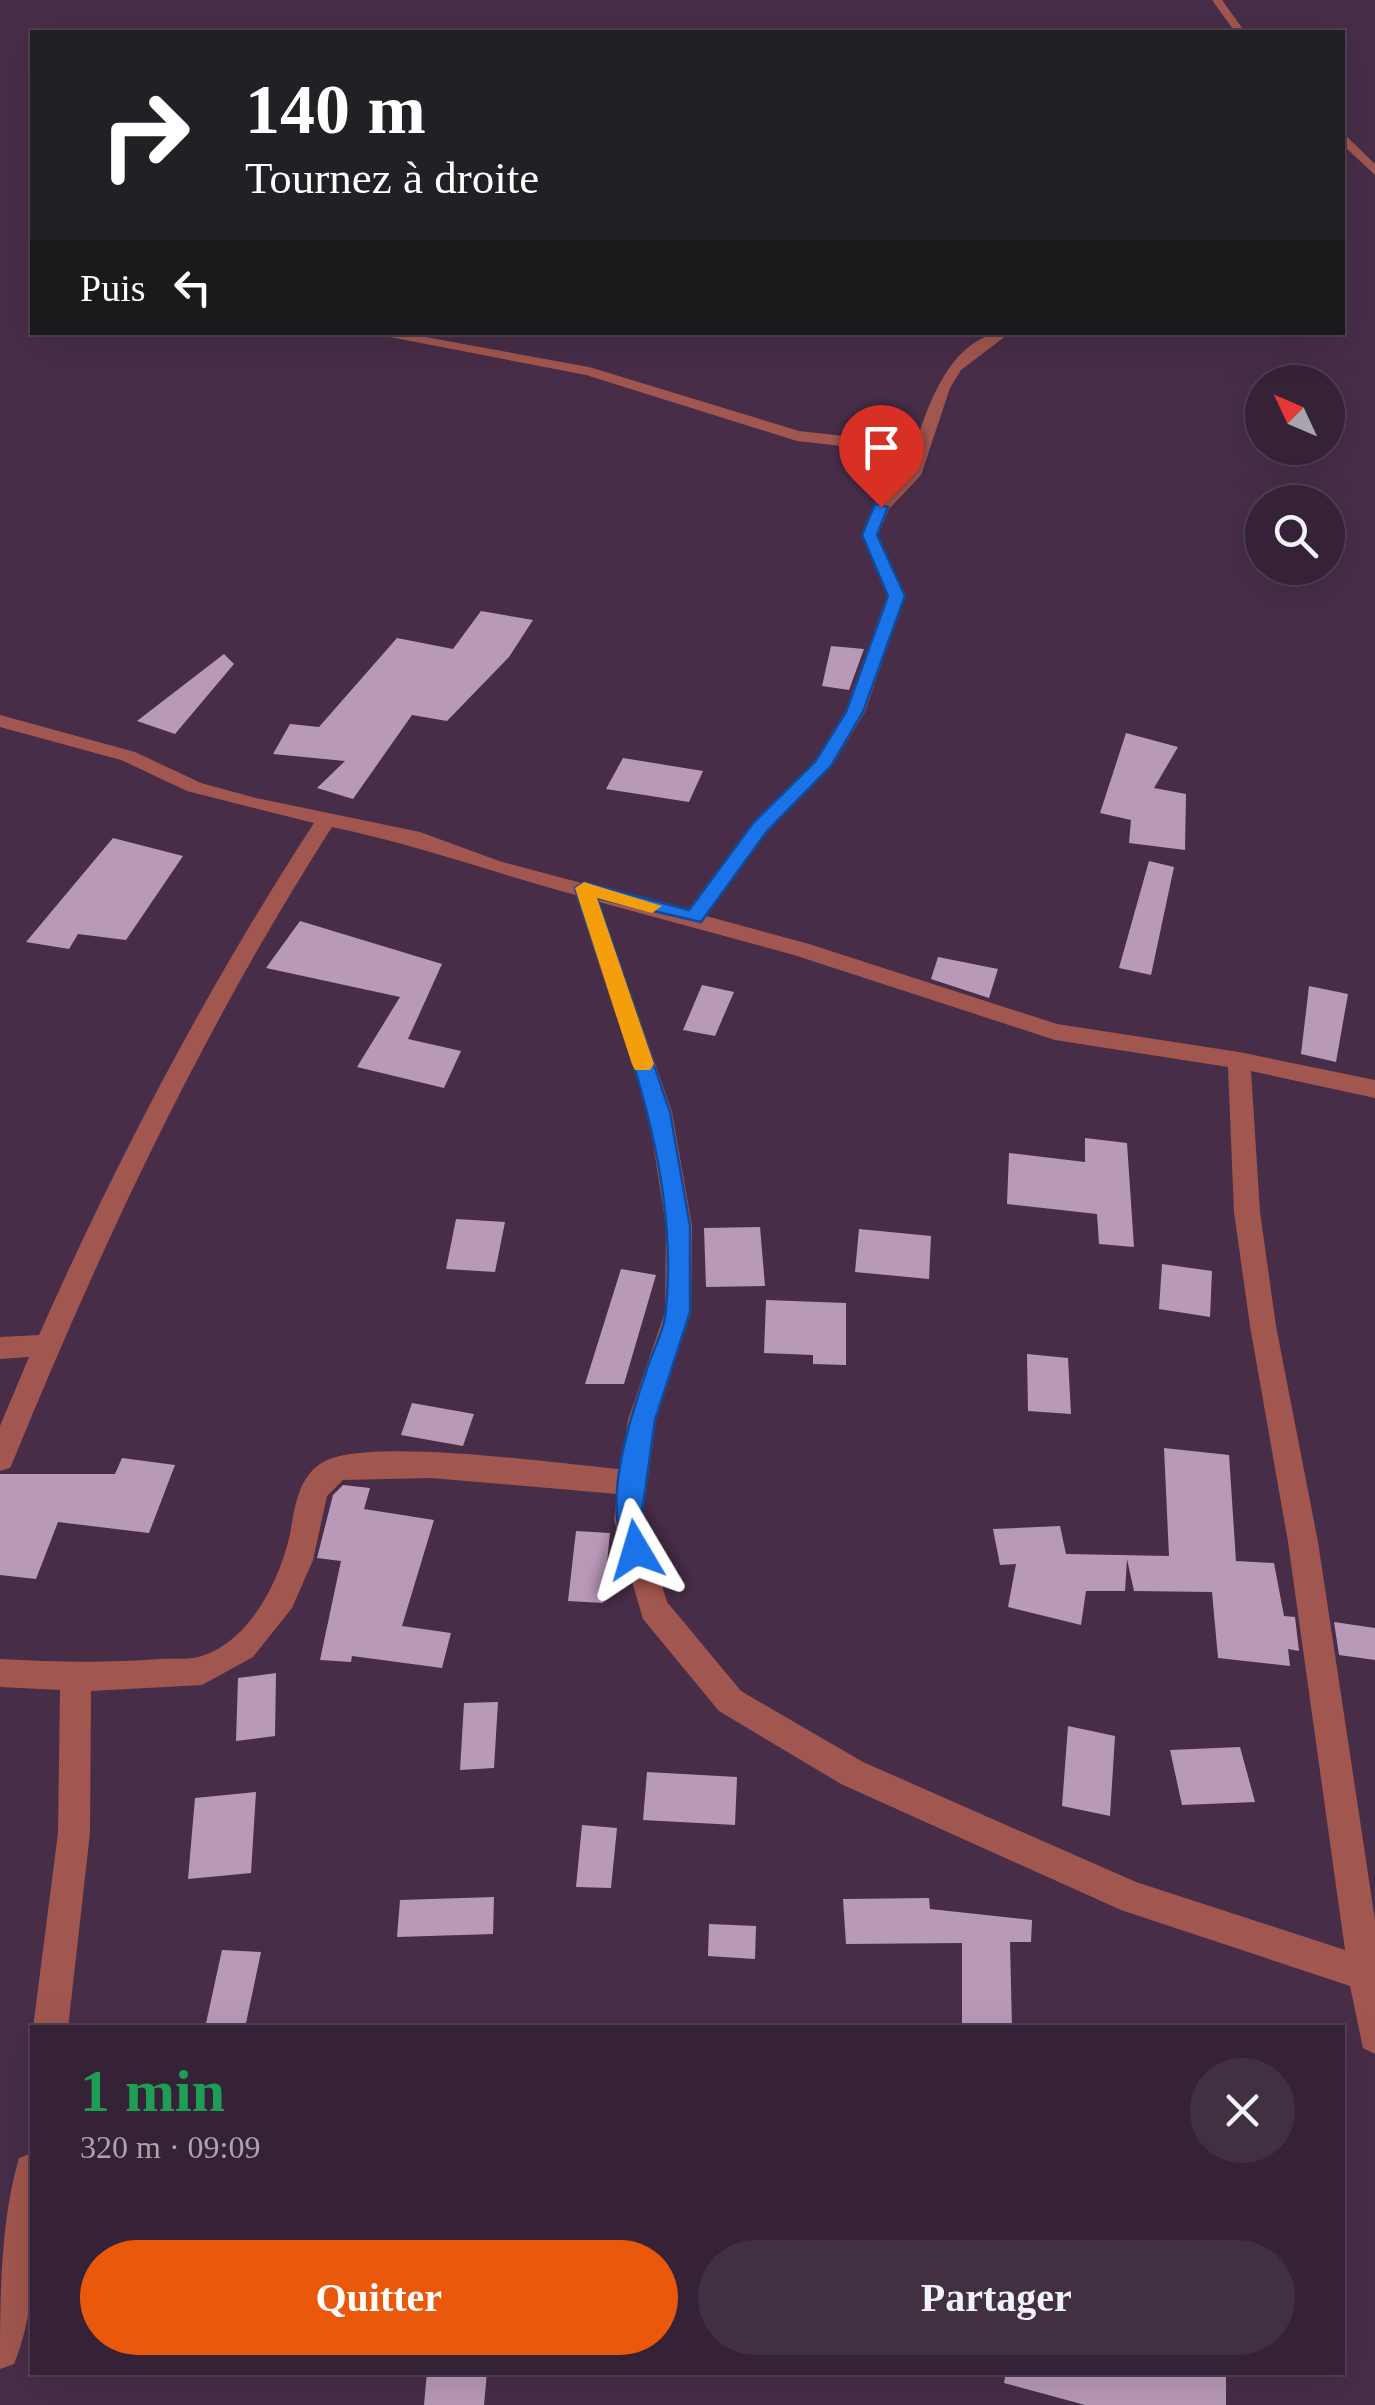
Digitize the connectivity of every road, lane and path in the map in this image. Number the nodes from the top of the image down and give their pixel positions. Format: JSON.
{"nodes":[{"id":1,"x":1217,"y":0,"type":"edge"},
{"id":2,"x":1239,"y":30,"type":"edge"},
{"id":3,"x":1345,"y":139,"type":"edge"},
{"id":4,"x":1375,"y":172,"type":"edge"},
{"id":5,"x":388,"y":335,"type":"edge"},
{"id":6,"x":1000,"y":335,"type":"edge"},
{"id":7,"x":923,"y":450,"type":"junction"},
{"id":8,"x":0,"y":722,"type":"edge"},
{"id":9,"x":326,"y":819,"type":"junction"},
{"id":10,"x":584,"y":888,"type":"junction"},
{"id":11,"x":694,"y":917,"type":"junction"},
{"id":12,"x":1240,"y":1060,"type":"junction"},
{"id":13,"x":1375,"y":1089,"type":"edge"},
{"id":14,"x":46,"y":1345,"type":"junction"},
{"id":15,"x":0,"y":1348,"type":"edge"},
{"id":16,"x":0,"y":1460,"type":"edge"},
{"id":17,"x":634,"y":1483,"type":"junction"},
{"id":18,"x":0,"y":1672,"type":"edge"},
{"id":19,"x":76,"y":1679,"type":"junction"},
{"id":20,"x":1364,"y":1973,"type":"junction"},
{"id":21,"x":50,"y":2025,"type":"edge"},
{"id":22,"x":1375,"y":2036,"type":"edge"},
{"id":23,"x":30,"y":2182,"type":"edge"},
{"id":24,"x":0,"y":2350,"type":"edge"}],
"edges":[{"from":1,"to":2,"type":"street"},
{"from":3,"to":4,"type":"street"},
{"from":5,"to":7,"type":"street"},
{"from":6,"to":7,"type":"street"},
{"from":7,"to":11,"type":"street"},
{"from":8,"to":9,"type":"street"},
{"from":9,"to":10,"type":"street"},
{"from":9,"to":14,"type":"street"},
{"from":10,"to":11,"type":"street"},
{"from":10,"to":17,"type":"street"},
{"from":11,"to":12,"type":"street"},
{"from":12,"to":13,"type":"street"},
{"from":12,"to":20,"type":"street"},
{"from":14,"to":15,"type":"street"},
{"from":14,"to":16,"type":"street"},
{"from":17,"to":19,"type":"street"},
{"from":17,"to":20,"type":"street"},
{"from":18,"to":19,"type":"street"},
{"from":19,"to":21,"type":"street"},
{"from":20,"to":22,"type":"street"},
{"from":23,"to":24,"type":"street"}]}
